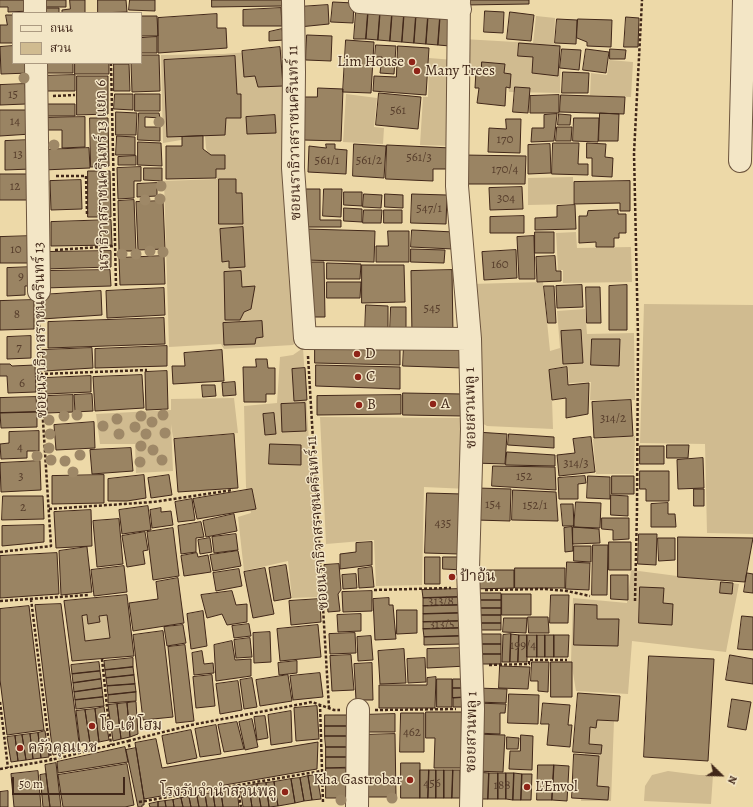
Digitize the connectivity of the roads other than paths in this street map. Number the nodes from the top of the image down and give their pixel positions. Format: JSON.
{"nodes":[{"id":1,"x":35,"y":0,"type":"edge"},
{"id":2,"x":293,"y":0,"type":"edge"},
{"id":3,"x":744,"y":0,"type":"edge"},
{"id":4,"x":360,"y":2,"type":"dead end"},
{"id":5,"x":460,"y":5,"type":"edge"},
{"id":6,"x":35,"y":12,"type":"edge"},
{"id":7,"x":36,"y":64,"type":"edge"},
{"id":8,"x":740,"y":161,"type":"dead end"},
{"id":9,"x":39,"y":291,"type":"road end"},
{"id":10,"x":470,"y":339,"type":"junction"},
{"id":11,"x":358,"y":710,"type":"road end"},
{"id":12,"x":357,"y":807,"type":"edge"},
{"id":13,"x":471,"y":807,"type":"edge"}],
"edges":[{"from":1,"to":6,"type":"street"},
{"from":2,"to":10,"type":"street","name":"ซอยนราธิวาสราชนครินทร์ 11"},
{"from":3,"to":8,"type":"street"},
{"from":4,"to":5,"type":"street"},
{"from":5,"to":10,"type":"street","name":"ซอยสวนพลู 1"},
{"from":7,"to":9,"type":"street","name":"ซอยนราธิวาสราชนครินทร์ 13"},
{"from":10,"to":13,"type":"street","name":"ซอยสวนพลู 1"},
{"from":11,"to":12,"type":"street"}]}
